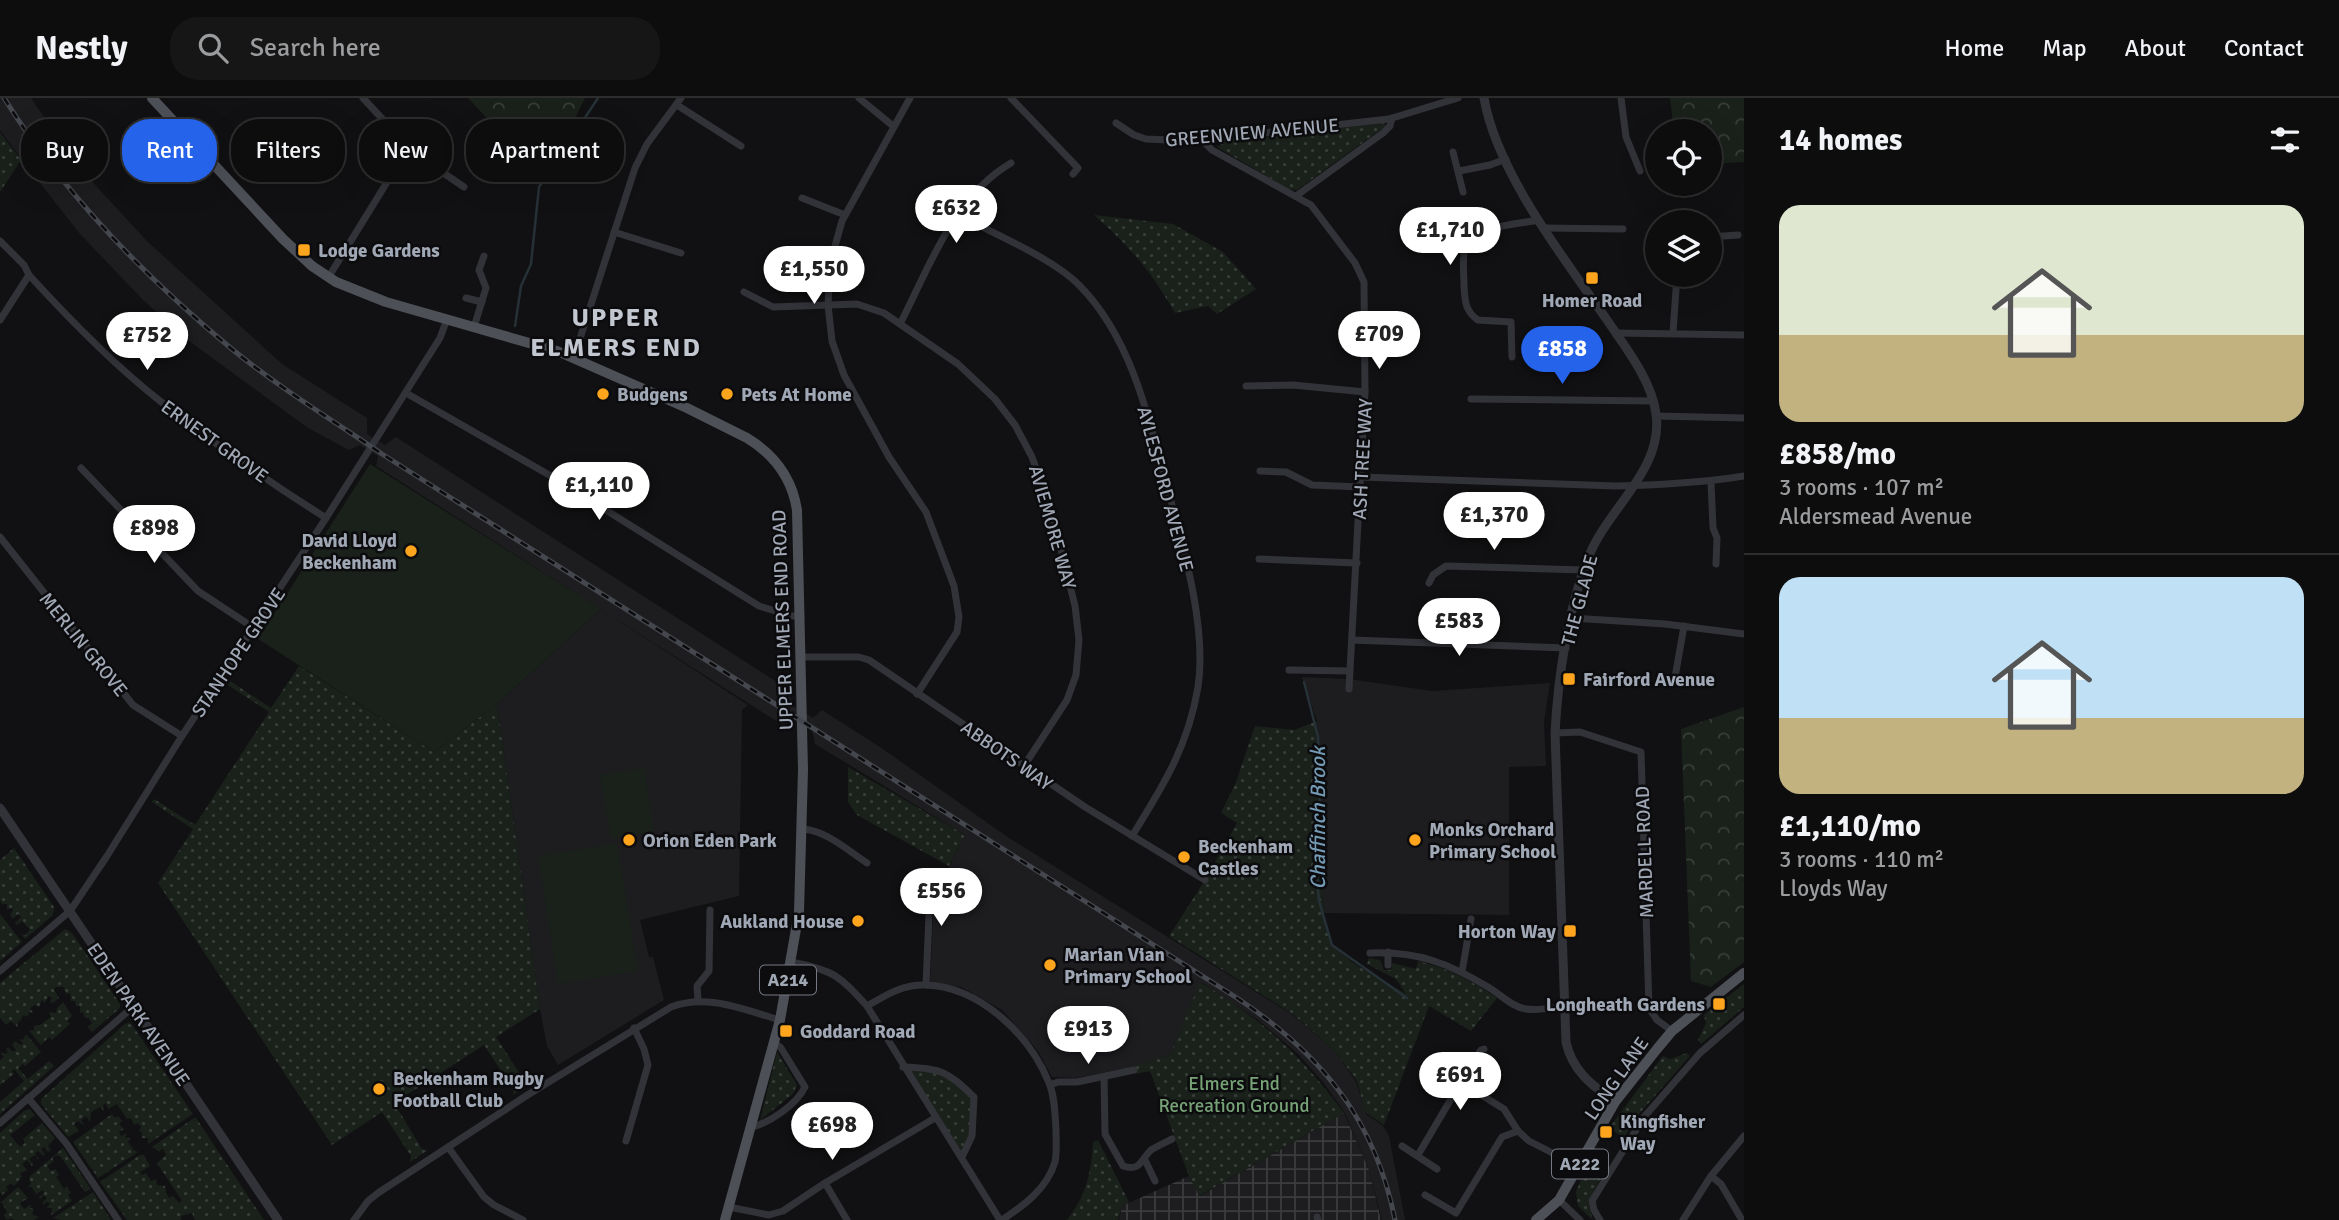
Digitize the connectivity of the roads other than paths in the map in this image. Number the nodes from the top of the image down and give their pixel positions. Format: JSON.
{"nodes":[{"id":1,"x":152,"y":98,"type":"edge"},
{"id":2,"x":363,"y":98,"type":"edge"},
{"id":3,"x":859,"y":98,"type":"edge"},
{"id":4,"x":909,"y":98,"type":"edge"},
{"id":5,"x":1011,"y":98,"type":"edge"},
{"id":6,"x":1458,"y":98,"type":"edge"},
{"id":7,"x":1485,"y":98,"type":"edge"},
{"id":8,"x":1621,"y":98,"type":"edge"},
{"id":9,"x":679,"y":101,"type":"edge"},
{"id":10,"x":1392,"y":118,"type":"junction"},
{"id":11,"x":382,"y":119,"type":"edge"},
{"id":12,"x":1116,"y":123,"type":"dead end"},
{"id":13,"x":893,"y":126,"type":"junction"},
{"id":14,"x":1202,"y":140,"type":"junction"},
{"id":15,"x":741,"y":146,"type":"dead end"},
{"id":16,"x":1453,"y":152,"type":"dead end"},
{"id":17,"x":1506,"y":159,"type":"junction"},
{"id":18,"x":1011,"y":163,"type":"dead end"},
{"id":19,"x":1459,"y":171,"type":"junction"},
{"id":20,"x":1640,"y":171,"type":"dead end"},
{"id":21,"x":1073,"y":174,"type":"dead end"},
{"id":22,"x":452,"y":179,"type":"edge"},
{"id":23,"x":387,"y":182,"type":"edge"},
{"id":24,"x":464,"y":187,"type":"dead end"},
{"id":25,"x":1463,"y":192,"type":"dead end"},
{"id":26,"x":1296,"y":196,"type":"junction"},
{"id":27,"x":802,"y":198,"type":"dead end"},
{"id":28,"x":956,"y":214,"type":"junction"},
{"id":29,"x":845,"y":215,"type":"junction"},
{"id":30,"x":1542,"y":224,"type":"junction"},
{"id":31,"x":1623,"y":229,"type":"dead end"},
{"id":32,"x":614,"y":232,"type":"junction"},
{"id":33,"x":1738,"y":235,"type":"dead end"},
{"id":34,"x":1722,"y":236,"type":"edge"},
{"id":35,"x":0,"y":241,"type":"edge"},
{"id":36,"x":681,"y":253,"type":"dead end"},
{"id":37,"x":484,"y":256,"type":"dead end"},
{"id":38,"x":29,"y":275,"type":"junction"},
{"id":39,"x":328,"y":278,"type":"junction"},
{"id":40,"x":1677,"y":287,"type":"edge"},
{"id":41,"x":744,"y":292,"type":"dead end"},
{"id":42,"x":466,"y":298,"type":"dead end"},
{"id":43,"x":482,"y":302,"type":"junction"},
{"id":44,"x":828,"y":305,"type":"junction"},
{"id":45,"x":447,"y":319,"type":"junction"},
{"id":46,"x":0,"y":320,"type":"edge"},
{"id":47,"x":900,"y":324,"type":"junction"},
{"id":48,"x":474,"y":327,"type":"junction"},
{"id":49,"x":1673,"y":332,"type":"junction"},
{"id":50,"x":1616,"y":333,"type":"junction"},
{"id":51,"x":1744,"y":334,"type":"edge"},
{"id":52,"x":1512,"y":357,"type":"dead end"},
{"id":53,"x":574,"y":358,"type":"junction"},
{"id":54,"x":1247,"y":386,"type":"dead end"},
{"id":55,"x":1365,"y":392,"type":"junction"},
{"id":56,"x":406,"y":393,"type":"junction"},
{"id":57,"x":1471,"y":399,"type":"dead end"},
{"id":58,"x":1653,"y":401,"type":"junction"},
{"id":59,"x":1657,"y":416,"type":"junction"},
{"id":60,"x":1744,"y":418,"type":"edge"},
{"id":61,"x":80,"y":468,"type":"dead end"},
{"id":62,"x":1260,"y":471,"type":"dead end"},
{"id":63,"x":1744,"y":476,"type":"edge"},
{"id":64,"x":1361,"y":477,"type":"junction"},
{"id":65,"x":1710,"y":481,"type":"junction"},
{"id":66,"x":1634,"y":484,"type":"junction"},
{"id":67,"x":1361,"y":487,"type":"junction"},
{"id":68,"x":326,"y":518,"type":"junction"},
{"id":69,"x":0,"y":537,"type":"edge"},
{"id":70,"x":1259,"y":559,"type":"dead end"},
{"id":71,"x":1357,"y":563,"type":"junction"},
{"id":72,"x":1716,"y":564,"type":"dead end"},
{"id":73,"x":1584,"y":570,"type":"junction"},
{"id":74,"x":1429,"y":583,"type":"dead end"},
{"id":75,"x":801,"y":616,"type":"junction"},
{"id":76,"x":1572,"y":618,"type":"junction"},
{"id":77,"x":1684,"y":626,"type":"junction"},
{"id":78,"x":254,"y":628,"type":"junction"},
{"id":79,"x":1744,"y":634,"type":"edge"},
{"id":80,"x":1352,"y":640,"type":"junction"},
{"id":81,"x":1566,"y":648,"type":"junction"},
{"id":82,"x":802,"y":657,"type":"junction"},
{"id":83,"x":1289,"y":670,"type":"dead end"},
{"id":84,"x":1349,"y":671,"type":"junction"},
{"id":85,"x":1674,"y":683,"type":"dead end"},
{"id":86,"x":1349,"y":689,"type":"dead end"},
{"id":87,"x":917,"y":694,"type":"junction"},
{"id":88,"x":1555,"y":733,"type":"junction"},
{"id":89,"x":182,"y":736,"type":"junction"},
{"id":90,"x":1024,"y":765,"type":"junction"},
{"id":91,"x":0,"y":808,"type":"edge"},
{"id":92,"x":803,"y":829,"type":"junction"},
{"id":93,"x":1132,"y":836,"type":"junction"},
{"id":94,"x":867,"y":863,"type":"dead end"},
{"id":95,"x":1205,"y":880,"type":"dead end"},
{"id":96,"x":923,"y":887,"type":"dead end"},
{"id":97,"x":710,"y":910,"type":"dead end"},
{"id":98,"x":70,"y":911,"type":"junction"},
{"id":99,"x":1471,"y":919,"type":"dead end"},
{"id":100,"x":1370,"y":953,"type":"dead end"},
{"id":101,"x":1388,"y":953,"type":"junction"},
{"id":102,"x":791,"y":962,"type":"junction"},
{"id":103,"x":1388,"y":965,"type":"dead end"},
{"id":104,"x":0,"y":971,"type":"edge"},
{"id":105,"x":1462,"y":972,"type":"junction"},
{"id":106,"x":1744,"y":973,"type":"edge"},
{"id":107,"x":926,"y":985,"type":"junction"},
{"id":108,"x":698,"y":1000,"type":"junction"},
{"id":109,"x":134,"y":1006,"type":"junction"},
{"id":110,"x":867,"y":1006,"type":"junction"},
{"id":111,"x":1564,"y":1006,"type":"junction"},
{"id":112,"x":1744,"y":1016,"type":"edge"},
{"id":113,"x":780,"y":1020,"type":"junction"},
{"id":114,"x":634,"y":1028,"type":"junction"},
{"id":115,"x":1672,"y":1031,"type":"junction"},
{"id":116,"x":774,"y":1042,"type":"junction"},
{"id":117,"x":1484,"y":1049,"type":"dead end"},
{"id":118,"x":903,"y":1067,"type":"junction"},
{"id":119,"x":1134,"y":1070,"type":"dead end"},
{"id":120,"x":1104,"y":1077,"type":"junction"},
{"id":121,"x":1462,"y":1083,"type":"junction"},
{"id":122,"x":1050,"y":1085,"type":"junction"},
{"id":123,"x":28,"y":1098,"type":"junction"},
{"id":124,"x":1615,"y":1102,"type":"junction"},
{"id":125,"x":935,"y":1118,"type":"junction"},
{"id":126,"x":0,"y":1123,"type":"edge"},
{"id":127,"x":750,"y":1128,"type":"junction"},
{"id":128,"x":1518,"y":1130,"type":"junction"},
{"id":129,"x":1744,"y":1136,"type":"edge"},
{"id":130,"x":1172,"y":1139,"type":"dead end"},
{"id":131,"x":626,"y":1141,"type":"dead end"},
{"id":132,"x":1402,"y":1146,"type":"dead end"},
{"id":133,"x":448,"y":1147,"type":"junction"},
{"id":134,"x":1418,"y":1155,"type":"junction"},
{"id":135,"x":962,"y":1157,"type":"junction"},
{"id":136,"x":1144,"y":1160,"type":"junction"},
{"id":137,"x":1578,"y":1166,"type":"junction"},
{"id":138,"x":1437,"y":1169,"type":"dead end"},
{"id":139,"x":1711,"y":1176,"type":"junction"},
{"id":140,"x":1156,"y":1181,"type":"dead end"},
{"id":141,"x":825,"y":1183,"type":"junction"},
{"id":142,"x":1425,"y":1195,"type":"dead end"},
{"id":143,"x":1559,"y":1200,"type":"junction"},
{"id":144,"x":729,"y":1207,"type":"junction"},
{"id":145,"x":118,"y":1220,"type":"edge"},
{"id":146,"x":278,"y":1220,"type":"edge"},
{"id":147,"x":354,"y":1220,"type":"edge"},
{"id":148,"x":523,"y":1220,"type":"edge"},
{"id":149,"x":725,"y":1220,"type":"edge"},
{"id":150,"x":848,"y":1220,"type":"edge"},
{"id":151,"x":1001,"y":1220,"type":"edge"},
{"id":152,"x":1536,"y":1220,"type":"edge"},
{"id":153,"x":1580,"y":1220,"type":"edge"},
{"id":154,"x":1600,"y":1220,"type":"edge"},
{"id":155,"x":1683,"y":1220,"type":"edge"},
{"id":156,"x":1742,"y":1220,"type":"edge"}],
"edges":[{"from":1,"to":39,"type":"main road","name":"UPPER ELMERS END ROAD","number":"A214"},
{"from":2,"to":11,"type":"street"},
{"from":3,"to":13,"type":"street"},
{"from":4,"to":13,"type":"street"},
{"from":5,"to":21,"type":"street"},
{"from":6,"to":10,"type":"street","name":"GREENVIEW AVENUE"},
{"from":7,"to":17,"type":"street","name":"THE GLADE"},
{"from":8,"to":20,"type":"street"},
{"from":9,"to":15,"type":"street"},
{"from":9,"to":32,"type":"street"},
{"from":10,"to":14,"type":"street","name":"GREENVIEW AVENUE"},
{"from":10,"to":26,"type":"street","name":"GREENVIEW AVENUE"},
{"from":12,"to":14,"type":"street","name":"GREENVIEW AVENUE"},
{"from":13,"to":29,"type":"street"},
{"from":14,"to":26,"type":"street","name":"ASH TREE WAY"},
{"from":16,"to":19,"type":"street"},
{"from":17,"to":19,"type":"street"},
{"from":17,"to":30,"type":"street","name":"THE GLADE"},
{"from":18,"to":28,"type":"street"},
{"from":19,"to":25,"type":"street"},
{"from":22,"to":24,"type":"street"},
{"from":23,"to":39,"type":"street"},
{"from":26,"to":55,"type":"street","name":"ASH TREE WAY"},
{"from":27,"to":29,"type":"street"},
{"from":28,"to":47,"type":"street"},
{"from":28,"to":93,"type":"street","name":"AYLESFORD AVENUE"},
{"from":29,"to":44,"type":"street"},
{"from":30,"to":31,"type":"street"},
{"from":30,"to":50,"type":"street","name":"THE GLADE"},
{"from":30,"to":52,"type":"street"},
{"from":32,"to":36,"type":"street"},
{"from":32,"to":53,"type":"street"},
{"from":33,"to":34,"type":"street"},
{"from":35,"to":38,"type":"street","name":"ERNEST GROVE"},
{"from":37,"to":43,"type":"street"},
{"from":38,"to":46,"type":"street"},
{"from":38,"to":68,"type":"street","name":"ERNEST GROVE"},
{"from":39,"to":45,"type":"main road","name":"UPPER ELMERS END ROAD","number":"A214"},
{"from":40,"to":49,"type":"street"},
{"from":41,"to":44,"type":"street","name":"AVIEMORE WAY"},
{"from":42,"to":43,"type":"street"},
{"from":43,"to":48,"type":"street"},
{"from":44,"to":47,"type":"street","name":"AVIEMORE WAY"},
{"from":44,"to":87,"type":"street"},
{"from":45,"to":48,"type":"main road","name":"UPPER ELMERS END ROAD","number":"A214"},
{"from":45,"to":56,"type":"street","name":"STANHOPE GROVE"},
{"from":47,"to":90,"type":"street","name":"AVIEMORE WAY"},
{"from":48,"to":53,"type":"main road","name":"UPPER ELMERS END ROAD","number":"A214"},
{"from":49,"to":50,"type":"street"},
{"from":49,"to":51,"type":"street"},
{"from":50,"to":58,"type":"street","name":"THE GLADE"},
{"from":53,"to":75,"type":"main road","name":"UPPER ELMERS END ROAD","number":"A214"},
{"from":54,"to":55,"type":"street"},
{"from":55,"to":64,"type":"street","name":"ASH TREE WAY"},
{"from":56,"to":68,"type":"street","name":"STANHOPE GROVE"},
{"from":56,"to":75,"type":"street"},
{"from":57,"to":58,"type":"street"},
{"from":58,"to":59,"type":"street","name":"THE GLADE"},
{"from":59,"to":60,"type":"street"},
{"from":59,"to":66,"type":"street","name":"THE GLADE"},
{"from":61,"to":78,"type":"street"},
{"from":62,"to":67,"type":"street"},
{"from":63,"to":65,"type":"street"},
{"from":64,"to":66,"type":"street"},
{"from":64,"to":67,"type":"street","name":"ASH TREE WAY"},
{"from":65,"to":66,"type":"street"},
{"from":65,"to":72,"type":"street"},
{"from":66,"to":73,"type":"street","name":"THE GLADE"},
{"from":67,"to":71,"type":"street","name":"ASH TREE WAY"},
{"from":68,"to":78,"type":"street","name":"STANHOPE GROVE"},
{"from":69,"to":89,"type":"street","name":"MERLIN GROVE"},
{"from":70,"to":71,"type":"street"},
{"from":71,"to":80,"type":"street","name":"ASH TREE WAY"},
{"from":73,"to":74,"type":"street"},
{"from":73,"to":76,"type":"street","name":"THE GLADE"},
{"from":75,"to":82,"type":"main road","name":"UPPER ELMERS END ROAD","number":"A214"},
{"from":76,"to":77,"type":"street"},
{"from":76,"to":81,"type":"street","name":"THE GLADE"},
{"from":77,"to":79,"type":"street"},
{"from":77,"to":85,"type":"street"},
{"from":78,"to":89,"type":"street","name":"STANHOPE GROVE"},
{"from":80,"to":81,"type":"street"},
{"from":80,"to":84,"type":"street","name":"ASH TREE WAY"},
{"from":81,"to":88,"type":"street","name":"THE GLADE"},
{"from":82,"to":87,"type":"street","name":"ABBOTS WAY"},
{"from":82,"to":92,"type":"main road","name":"UPPER ELMERS END ROAD","number":"A214"},
{"from":83,"to":84,"type":"street"},
{"from":84,"to":86,"type":"street","name":"ASH TREE WAY"},
{"from":87,"to":90,"type":"street","name":"ABBOTS WAY"},
{"from":88,"to":111,"type":"street","name":"THE GLADE"},
{"from":88,"to":115,"type":"street","name":"MARDELL ROAD"},
{"from":89,"to":98,"type":"street","name":"STANHOPE GROVE"},
{"from":90,"to":93,"type":"street","name":"ABBOTS WAY"},
{"from":91,"to":98,"type":"street","name":"EDEN PARK AVENUE"},
{"from":92,"to":94,"type":"street"},
{"from":92,"to":102,"type":"main road","name":"UPPER ELMERS END ROAD","number":"A214"},
{"from":93,"to":95,"type":"street","name":"ABBOTS WAY"},
{"from":96,"to":107,"type":"street"},
{"from":97,"to":108,"type":"street"},
{"from":98,"to":104,"type":"street","name":"STANHOPE GROVE"},
{"from":98,"to":109,"type":"street","name":"EDEN PARK AVENUE"},
{"from":99,"to":105,"type":"street"},
{"from":100,"to":101,"type":"street"},
{"from":101,"to":103,"type":"street"},
{"from":101,"to":105,"type":"street"},
{"from":102,"to":110,"type":"street"},
{"from":102,"to":113,"type":"main road","name":"UPPER ELMERS END ROAD","number":"A214"},
{"from":105,"to":111,"type":"street"},
{"from":106,"to":115,"type":"main road","name":"LONG LANE","number":"A222"},
{"from":107,"to":110,"type":"street"},
{"from":107,"to":122,"type":"street"},
{"from":108,"to":113,"type":"street"},
{"from":108,"to":114,"type":"street"},
{"from":109,"to":123,"type":"street"},
{"from":109,"to":146,"type":"street","name":"EDEN PARK AVENUE"},
{"from":110,"to":118,"type":"street"},
{"from":111,"to":124,"type":"street","name":"THE GLADE"},
{"from":112,"to":154,"type":"street"},
{"from":113,"to":116,"type":"main road","name":"UPPER ELMERS END ROAD","number":"A214"},
{"from":114,"to":131,"type":"street"},
{"from":114,"to":133,"type":"street"},
{"from":115,"to":124,"type":"main road","name":"LONG LANE","number":"A222"},
{"from":116,"to":127,"type":"main road","name":"UPPER ELMERS END ROAD","number":"A214"},
{"from":116,"to":127,"type":"street"},
{"from":117,"to":121,"type":"street"},
{"from":118,"to":125,"type":"street"},
{"from":118,"to":135,"type":"street"},
{"from":119,"to":120,"type":"street"},
{"from":120,"to":122,"type":"street"},
{"from":120,"to":136,"type":"street"},
{"from":121,"to":128,"type":"street"},
{"from":121,"to":134,"type":"street"},
{"from":122,"to":151,"type":"street"},
{"from":123,"to":126,"type":"street"},
{"from":123,"to":145,"type":"street"},
{"from":124,"to":137,"type":"main road","name":"LONG LANE","number":"A222"},
{"from":125,"to":135,"type":"street"},
{"from":125,"to":141,"type":"street"},
{"from":127,"to":144,"type":"main road","name":"UPPER ELMERS END ROAD","number":"A214"},
{"from":128,"to":137,"type":"street"},
{"from":128,"to":142,"type":"street"},
{"from":129,"to":139,"type":"street"},
{"from":130,"to":136,"type":"street"},
{"from":132,"to":134,"type":"street"},
{"from":133,"to":147,"type":"street"},
{"from":133,"to":148,"type":"street"},
{"from":134,"to":138,"type":"street"},
{"from":135,"to":151,"type":"street"},
{"from":136,"to":140,"type":"street"},
{"from":137,"to":143,"type":"main road","name":"LONG LANE","number":"A222"},
{"from":139,"to":155,"type":"street"},
{"from":139,"to":156,"type":"street"},
{"from":141,"to":144,"type":"street"},
{"from":141,"to":150,"type":"street"},
{"from":143,"to":152,"type":"main road","name":"LONG LANE","number":"A222"},
{"from":143,"to":153,"type":"street"},
{"from":144,"to":149,"type":"main road","name":"UPPER ELMERS END ROAD","number":"A214"}]}
